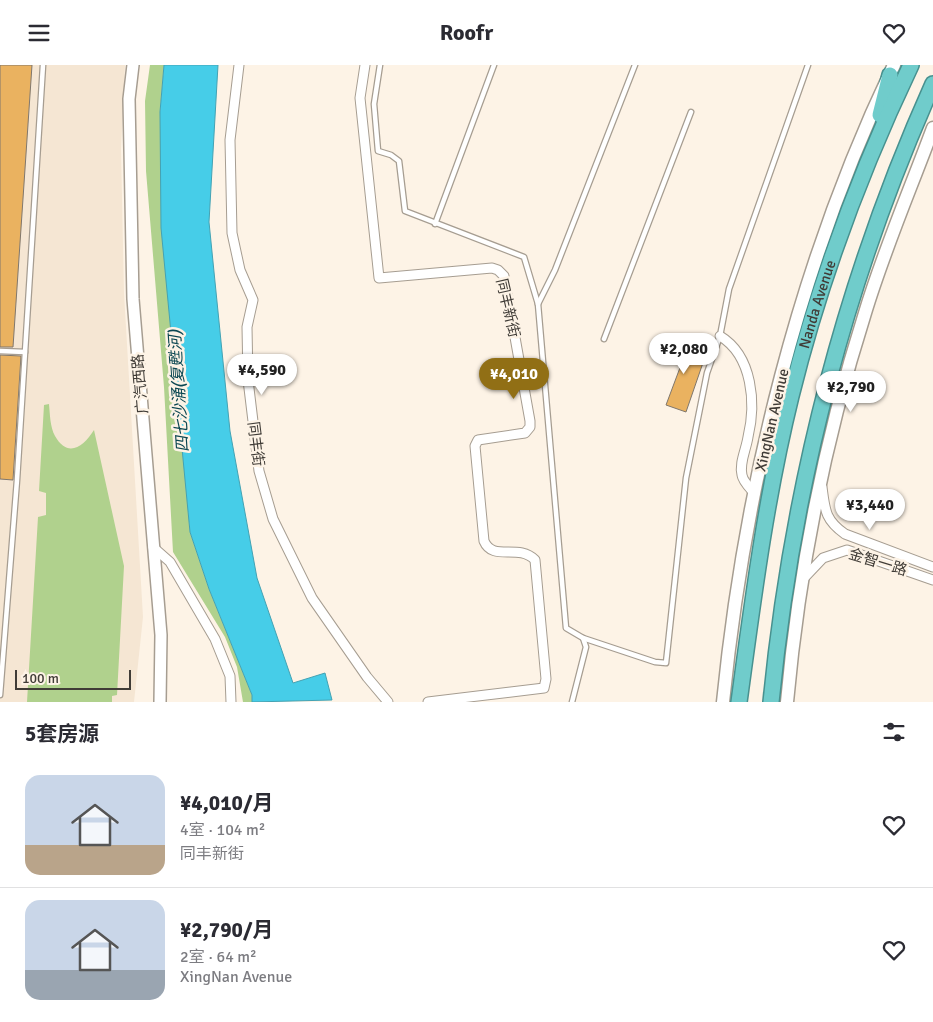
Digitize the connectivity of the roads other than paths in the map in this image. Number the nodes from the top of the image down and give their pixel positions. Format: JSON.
{"nodes":[{"id":1,"x":43,"y":65,"type":"edge"},
{"id":2,"x":134,"y":65,"type":"edge"},
{"id":3,"x":239,"y":65,"type":"edge"},
{"id":4,"x":365,"y":65,"type":"edge"},
{"id":5,"x":380,"y":65,"type":"edge"},
{"id":6,"x":494,"y":65,"type":"edge"},
{"id":7,"x":634,"y":65,"type":"edge"},
{"id":8,"x":808,"y":65,"type":"edge"},
{"id":9,"x":911,"y":65,"type":"edge"},
{"id":10,"x":892,"y":70,"type":"edge"},
{"id":11,"x":933,"y":84,"type":"edge"},
{"id":12,"x":933,"y":111,"type":"edge"},
{"id":13,"x":691,"y":112,"type":"dead end"},
{"id":14,"x":933,"y":128,"type":"edge"},
{"id":15,"x":872,"y":153,"type":"junction"},
{"id":16,"x":896,"y":174,"type":"junction"},
{"id":17,"x":435,"y":224,"type":"junction"},
{"id":18,"x":538,"y":304,"type":"junction"},
{"id":19,"x":720,"y":336,"type":"junction"},
{"id":20,"x":604,"y":339,"type":"dead end"},
{"id":21,"x":0,"y":351,"type":"edge"},
{"id":22,"x":25,"y":352,"type":"junction"},
{"id":23,"x":821,"y":481,"type":"junction"},
{"id":24,"x":755,"y":494,"type":"junction"},
{"id":25,"x":154,"y":547,"type":"junction"},
{"id":26,"x":933,"y":567,"type":"edge"},
{"id":27,"x":802,"y":580,"type":"junction"},
{"id":28,"x":933,"y":580,"type":"edge"},
{"id":29,"x":583,"y":638,"type":"junction"},
{"id":30,"x":0,"y":695,"type":"edge"},
{"id":31,"x":160,"y":702,"type":"edge"},
{"id":32,"x":231,"y":702,"type":"edge"},
{"id":33,"x":388,"y":702,"type":"edge"},
{"id":34,"x":428,"y":702,"type":"edge"},
{"id":35,"x":572,"y":702,"type":"edge"},
{"id":36,"x":723,"y":702,"type":"edge"},
{"id":37,"x":739,"y":702,"type":"edge"},
{"id":38,"x":771,"y":702,"type":"edge"},
{"id":39,"x":787,"y":702,"type":"edge"}],
"edges":[{"from":1,"to":22,"type":"lane"},
{"from":2,"to":25,"type":"street","name":"广汽西路"},
{"from":3,"to":33,"type":"street","name":"同丰街"},
{"from":4,"to":34,"type":"street","name":"同丰新街"},
{"from":5,"to":17,"type":"lane"},
{"from":6,"to":17,"type":"lane"},
{"from":7,"to":18,"type":"lane"},
{"from":8,"to":19,"type":"lane"},
{"from":9,"to":15,"type":"highway","name":"Nanda Avenue"},
{"from":10,"to":15,"type":"highway"},
{"from":10,"to":24,"type":"main road","name":"XingNan Avenue"},
{"from":11,"to":16,"type":"highway","name":"Nanda Avenue"},
{"from":12,"to":16,"type":"highway"},
{"from":13,"to":20,"type":"lane"},
{"from":14,"to":23,"type":"main road"},
{"from":15,"to":37,"type":"highway","name":"Nanda Avenue"},
{"from":16,"to":38,"type":"highway","name":"Nanda Avenue"},
{"from":17,"to":18,"type":"lane"},
{"from":18,"to":29,"type":"lane"},
{"from":19,"to":24,"type":"street"},
{"from":19,"to":29,"type":"lane"},
{"from":21,"to":22,"type":"lane"},
{"from":22,"to":30,"type":"lane"},
{"from":23,"to":26,"type":"street","name":"金智一路"},
{"from":23,"to":27,"type":"main road"},
{"from":24,"to":36,"type":"main road","name":"XingNan Avenue"},
{"from":25,"to":31,"type":"street","name":"广汽西路"},
{"from":25,"to":32,"type":"street"},
{"from":27,"to":28,"type":"street","name":"金智一路"},
{"from":27,"to":39,"type":"main road"},
{"from":29,"to":35,"type":"lane"}]}
